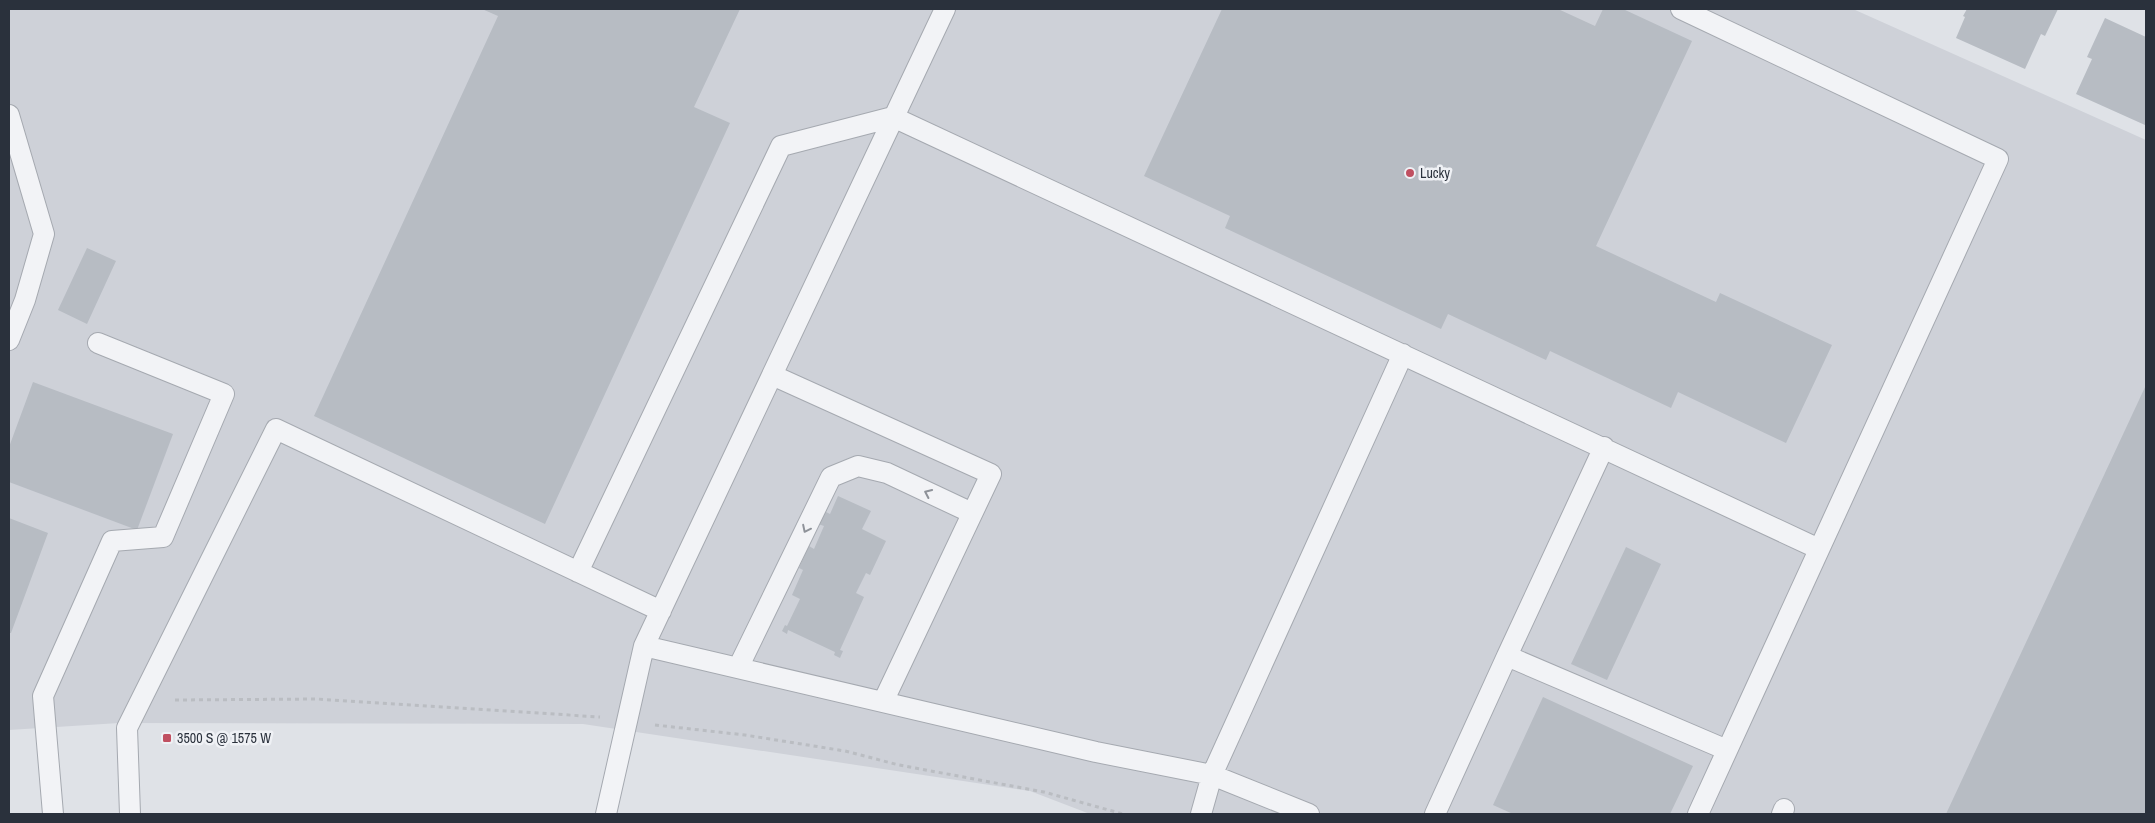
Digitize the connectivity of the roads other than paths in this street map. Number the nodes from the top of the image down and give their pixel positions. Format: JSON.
{"nodes":[{"id":1,"x":945,"y":9,"type":"edge"},
{"id":2,"x":1681,"y":9,"type":"edge"},
{"id":3,"x":9,"y":116,"type":"edge"},
{"id":4,"x":894,"y":118,"type":"junction"},
{"id":5,"x":9,"y":340,"type":"edge"},
{"id":6,"x":98,"y":343,"type":"dead end"},
{"id":7,"x":1403,"y":354,"type":"junction"},
{"id":8,"x":772,"y":375,"type":"junction"},
{"id":9,"x":1604,"y":448,"type":"junction"},
{"id":10,"x":972,"y":513,"type":"junction"},
{"id":11,"x":1819,"y":549,"type":"junction"},
{"id":12,"x":578,"y":572,"type":"junction"},
{"id":13,"x":661,"y":611,"type":"junction"},
{"id":14,"x":644,"y":646,"type":"junction"},
{"id":15,"x":1507,"y":656,"type":"junction"},
{"id":16,"x":738,"y":668,"type":"junction"},
{"id":17,"x":883,"y":702,"type":"junction"},
{"id":18,"x":1727,"y":750,"type":"junction"},
{"id":19,"x":1212,"y":775,"type":"junction"},
{"id":20,"x":53,"y":814,"type":"edge"},
{"id":21,"x":130,"y":814,"type":"edge"},
{"id":22,"x":606,"y":814,"type":"edge"},
{"id":23,"x":1201,"y":814,"type":"edge"},
{"id":24,"x":1310,"y":814,"type":"edge"},
{"id":25,"x":1435,"y":814,"type":"edge"},
{"id":26,"x":1698,"y":814,"type":"edge"}],
"edges":[{"from":1,"to":4,"type":"lane"},
{"from":2,"to":11,"type":"lane"},
{"from":3,"to":5,"type":"lane"},
{"from":4,"to":7,"type":"lane"},
{"from":4,"to":8,"type":"lane"},
{"from":4,"to":12,"type":"lane"},
{"from":6,"to":20,"type":"lane"},
{"from":7,"to":9,"type":"lane"},
{"from":7,"to":19,"type":"lane"},
{"from":8,"to":10,"type":"lane"},
{"from":8,"to":13,"type":"lane"},
{"from":9,"to":11,"type":"lane"},
{"from":9,"to":15,"type":"lane"},
{"from":10,"to":16,"type":"lane","one_way":true},
{"from":10,"to":17,"type":"lane"},
{"from":11,"to":18,"type":"lane"},
{"from":12,"to":13,"type":"lane"},
{"from":12,"to":21,"type":"lane"},
{"from":13,"to":14,"type":"lane"},
{"from":14,"to":16,"type":"lane"},
{"from":14,"to":22,"type":"lane"},
{"from":15,"to":18,"type":"lane"},
{"from":15,"to":25,"type":"lane"},
{"from":16,"to":17,"type":"lane"},
{"from":17,"to":19,"type":"lane"},
{"from":18,"to":26,"type":"lane"},
{"from":19,"to":23,"type":"lane"},
{"from":19,"to":24,"type":"lane"}]}
